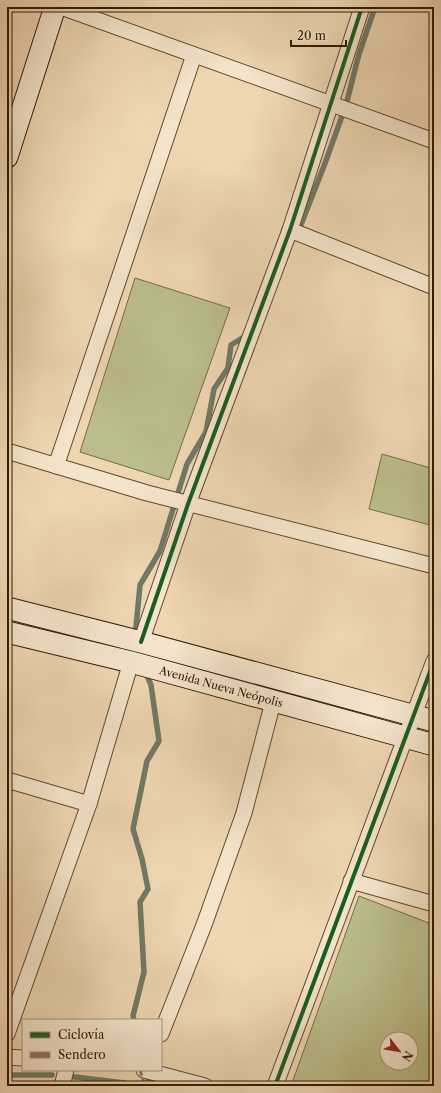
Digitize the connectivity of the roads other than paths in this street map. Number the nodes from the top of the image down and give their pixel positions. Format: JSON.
{"nodes":[{"id":1,"x":55,"y":7,"type":"edge"},
{"id":2,"x":61,"y":7,"type":"edge"},
{"id":3,"x":362,"y":7,"type":"edge"},
{"id":4,"x":194,"y":55,"type":"junction"},
{"id":5,"x":330,"y":104,"type":"junction"},
{"id":6,"x":434,"y":142,"type":"edge"},
{"id":7,"x":7,"y":157,"type":"edge"},
{"id":8,"x":290,"y":230,"type":"junction"},
{"id":9,"x":434,"y":287,"type":"edge"},
{"id":10,"x":7,"y":451,"type":"edge"},
{"id":11,"x":56,"y":466,"type":"junction"},
{"id":12,"x":188,"y":504,"type":"junction"},
{"id":13,"x":434,"y":566,"type":"edge"},
{"id":14,"x":7,"y":608,"type":"edge"},
{"id":15,"x":7,"y":632,"type":"edge"},
{"id":16,"x":141,"y":642,"type":"junction"},
{"id":17,"x":434,"y":661,"type":"edge"},
{"id":18,"x":131,"y":662,"type":"junction"},
{"id":19,"x":273,"y":702,"type":"junction"},
{"id":20,"x":414,"y":716,"type":"junction"},
{"id":21,"x":434,"y":721,"type":"edge"},
{"id":22,"x":405,"y":738,"type":"junction"},
{"id":23,"x":434,"y":745,"type":"edge"},
{"id":24,"x":7,"y":780,"type":"edge"},
{"id":25,"x":89,"y":804,"type":"junction"},
{"id":26,"x":352,"y":881,"type":"junction"},
{"id":27,"x":434,"y":904,"type":"edge"},
{"id":28,"x":162,"y":1031,"type":"edge"},
{"id":29,"x":7,"y":1034,"type":"edge"},
{"id":30,"x":7,"y":1057,"type":"edge"},
{"id":31,"x":22,"y":1058,"type":"edge"},
{"id":32,"x":66,"y":1071,"type":"edge"},
{"id":33,"x":148,"y":1071,"type":"edge"},
{"id":34,"x":62,"y":1086,"type":"edge"},
{"id":35,"x":205,"y":1086,"type":"edge"},
{"id":36,"x":275,"y":1086,"type":"edge"}],
"edges":[{"from":1,"to":7,"type":"street"},
{"from":2,"to":4,"type":"street"},
{"from":3,"to":5,"type":"street"},
{"from":4,"to":5,"type":"street"},
{"from":4,"to":11,"type":"street"},
{"from":5,"to":6,"type":"street"},
{"from":5,"to":8,"type":"street"},
{"from":8,"to":9,"type":"street"},
{"from":8,"to":12,"type":"street"},
{"from":10,"to":11,"type":"street"},
{"from":11,"to":12,"type":"street"},
{"from":12,"to":13,"type":"street"},
{"from":12,"to":16,"type":"street"},
{"from":14,"to":16,"type":"street","name":"Avenida Nueva Neópolis"},
{"from":15,"to":18,"type":"street","name":"Avenida Nueva Neópolis"},
{"from":16,"to":20,"type":"street","name":"Avenida Nueva Neópolis"},
{"from":17,"to":20,"type":"street"},
{"from":18,"to":19,"type":"street","name":"Avenida Nueva Neópolis"},
{"from":18,"to":25,"type":"street"},
{"from":19,"to":22,"type":"street","name":"Avenida Nueva Neópolis"},
{"from":19,"to":28,"type":"street"},
{"from":20,"to":21,"type":"street","name":"Avenida Nueva Neópolis"},
{"from":20,"to":22,"type":"street"},
{"from":22,"to":23,"type":"street","name":"Avenida Nueva Neópolis"},
{"from":22,"to":26,"type":"street"},
{"from":24,"to":25,"type":"street"},
{"from":25,"to":29,"type":"street"},
{"from":26,"to":27,"type":"street"},
{"from":26,"to":36,"type":"street"},
{"from":30,"to":31,"type":"street"},
{"from":32,"to":34,"type":"street"},
{"from":33,"to":35,"type":"street"}]}
